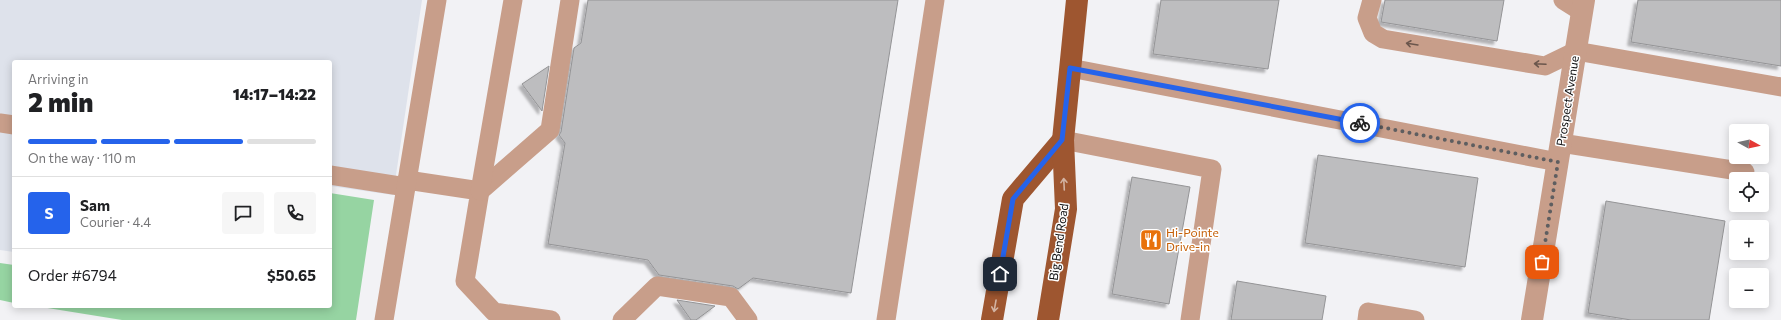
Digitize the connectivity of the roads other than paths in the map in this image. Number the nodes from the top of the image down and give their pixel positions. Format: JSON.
{"nodes":[{"id":1,"x":437,"y":0,"type":"edge"},
{"id":2,"x":513,"y":0,"type":"edge"},
{"id":3,"x":570,"y":0,"type":"edge"},
{"id":4,"x":935,"y":0,"type":"edge"},
{"id":5,"x":1077,"y":0,"type":"edge"},
{"id":6,"x":1372,"y":0,"type":"edge"},
{"id":7,"x":1563,"y":0,"type":"edge"},
{"id":8,"x":1583,"y":6,"type":"edge"},
{"id":9,"x":1576,"y":51,"type":"junction"},
{"id":10,"x":1070,"y":68,"type":"junction"},
{"id":11,"x":1781,"y":87,"type":"edge"},
{"id":12,"x":0,"y":123,"type":"edge"},
{"id":13,"x":12,"y":125,"type":"edge"},
{"id":14,"x":1062,"y":140,"type":"junction"},
{"id":15,"x":1560,"y":152,"type":"junction"},
{"id":16,"x":1745,"y":172,"type":"dead end"},
{"id":17,"x":332,"y":175,"type":"edge"},
{"id":18,"x":407,"y":183,"type":"junction"},
{"id":19,"x":480,"y":191,"type":"junction"},
{"id":20,"x":384,"y":320,"type":"edge"},
{"id":21,"x":551,"y":320,"type":"edge"},
{"id":22,"x":622,"y":320,"type":"edge"},
{"id":23,"x":748,"y":320,"type":"edge"},
{"id":24,"x":886,"y":320,"type":"edge"},
{"id":25,"x":992,"y":320,"type":"edge"},
{"id":26,"x":1048,"y":320,"type":"edge"},
{"id":27,"x":1190,"y":320,"type":"edge"},
{"id":28,"x":1367,"y":320,"type":"edge"},
{"id":29,"x":1415,"y":320,"type":"edge"},
{"id":30,"x":1532,"y":320,"type":"edge"}],
"edges":[{"from":1,"to":18,"type":"lane"},
{"from":2,"to":19,"type":"lane"},
{"from":3,"to":19,"type":"lane"},
{"from":4,"to":24,"type":"lane"},
{"from":5,"to":10,"type":"main road","name":"Big Bend Road"},
{"from":9,"to":6,"type":"lane","one_way":true},
{"from":7,"to":8,"type":"lane"},
{"from":8,"to":9,"type":"street","name":"Prospect Avenue"},
{"from":9,"to":11,"type":"lane"},
{"from":9,"to":15,"type":"street","name":"Prospect Avenue"},
{"from":10,"to":14,"type":"main road","name":"Big Bend Road"},
{"from":10,"to":15,"type":"lane"},
{"from":12,"to":13,"type":"lane"},
{"from":14,"to":25,"type":"main road","one_way":true},
{"from":26,"to":14,"type":"main road","name":"Big Bend Road","one_way":true},
{"from":14,"to":27,"type":"lane"},
{"from":15,"to":16,"type":"lane"},
{"from":15,"to":30,"type":"street","name":"Prospect Avenue"},
{"from":17,"to":18,"type":"lane"},
{"from":18,"to":19,"type":"lane"},
{"from":18,"to":20,"type":"lane"},
{"from":19,"to":21,"type":"lane"},
{"from":22,"to":23,"type":"lane"},
{"from":28,"to":29,"type":"lane"}]}
